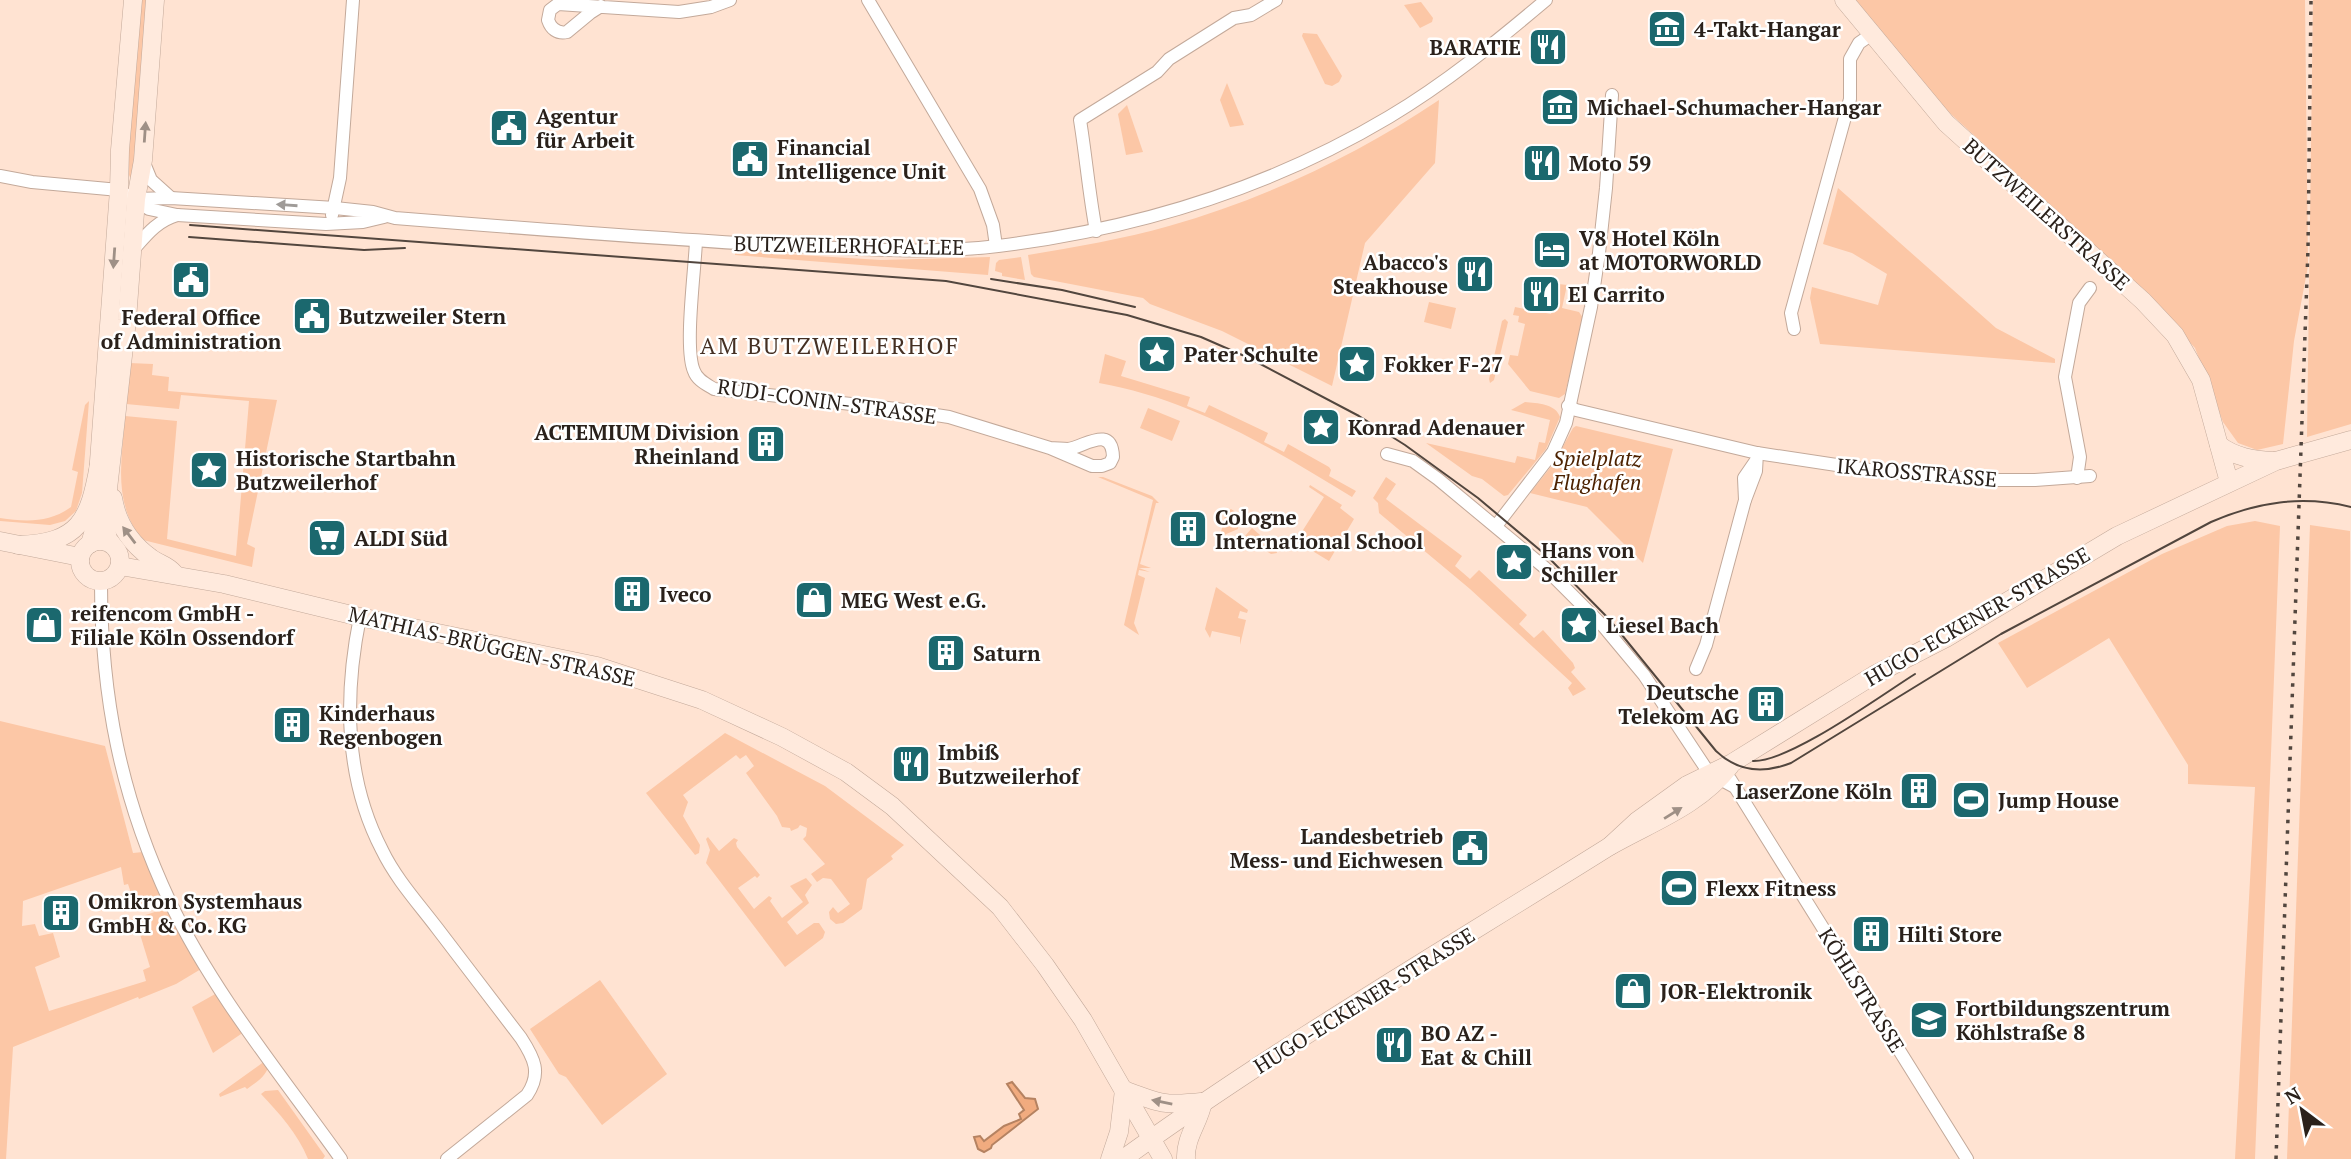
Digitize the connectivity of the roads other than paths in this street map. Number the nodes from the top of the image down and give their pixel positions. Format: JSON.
{"nodes":[{"id":1,"x":133,"y":0,"type":"edge"},
{"id":2,"x":155,"y":0,"type":"edge"},
{"id":3,"x":353,"y":0,"type":"edge"},
{"id":4,"x":730,"y":0,"type":"edge"},
{"id":5,"x":868,"y":0,"type":"edge"},
{"id":6,"x":1276,"y":0,"type":"edge"},
{"id":7,"x":1546,"y":0,"type":"edge"},
{"id":8,"x":1844,"y":0,"type":"edge"},
{"id":9,"x":601,"y":6,"type":"dead end"},
{"id":10,"x":1872,"y":34,"type":"junction"},
{"id":11,"x":1612,"y":95,"type":"dead end"},
{"id":12,"x":144,"y":160,"type":"junction"},
{"id":13,"x":0,"y":176,"type":"edge"},
{"id":14,"x":120,"y":190,"type":"junction"},
{"id":15,"x":171,"y":198,"type":"junction"},
{"id":16,"x":136,"y":199,"type":"junction"},
{"id":17,"x":335,"y":208,"type":"junction"},
{"id":18,"x":177,"y":215,"type":"junction"},
{"id":19,"x":384,"y":217,"type":"junction"},
{"id":20,"x":326,"y":224,"type":"junction"},
{"id":21,"x":1096,"y":231,"type":"junction"},
{"id":22,"x":696,"y":241,"type":"junction"},
{"id":23,"x":996,"y":246,"type":"junction"},
{"id":24,"x":133,"y":250,"type":"junction"},
{"id":25,"x":2090,"y":288,"type":"dead end"},
{"id":26,"x":1794,"y":329,"type":"dead end"},
{"id":27,"x":1568,"y":407,"type":"junction"},
{"id":28,"x":2351,"y":439,"type":"edge"},
{"id":29,"x":2219,"y":445,"type":"junction"},
{"id":30,"x":1050,"y":448,"type":"dead end"},
{"id":31,"x":1387,"y":454,"type":"dead end"},
{"id":32,"x":1756,"y":457,"type":"junction"},
{"id":33,"x":99,"y":461,"type":"junction"},
{"id":34,"x":2276,"y":461,"type":"junction"},
{"id":35,"x":2091,"y":475,"type":"dead end"},
{"id":36,"x":111,"y":476,"type":"junction"},
{"id":37,"x":2077,"y":478,"type":"junction"},
{"id":38,"x":2229,"y":482,"type":"junction"},
{"id":39,"x":1496,"y":526,"type":"junction"},
{"id":40,"x":0,"y":541,"type":"edge"},
{"id":41,"x":112,"y":544,"type":"junction"},
{"id":42,"x":18,"y":545,"type":"junction"},
{"id":43,"x":85,"y":550,"type":"junction"},
{"id":44,"x":120,"y":566,"type":"junction"},
{"id":45,"x":176,"y":575,"type":"junction"},
{"id":46,"x":101,"y":582,"type":"junction"},
{"id":47,"x":360,"y":617,"type":"junction"},
{"id":48,"x":1696,"y":669,"type":"dead end"},
{"id":49,"x":1709,"y":781,"type":"junction"},
{"id":50,"x":1124,"y":1090,"type":"junction"},
{"id":51,"x":1203,"y":1102,"type":"junction"},
{"id":52,"x":1150,"y":1139,"type":"junction"},
{"id":53,"x":341,"y":1159,"type":"edge"},
{"id":54,"x":447,"y":1159,"type":"edge"},
{"id":55,"x":1110,"y":1159,"type":"edge"},
{"id":56,"x":1123,"y":1159,"type":"edge"},
{"id":57,"x":1163,"y":1159,"type":"edge"},
{"id":58,"x":1186,"y":1159,"type":"edge"},
{"id":59,"x":1967,"y":1159,"type":"edge"}],
"edges":[{"from":1,"to":14,"type":"street"},
{"from":12,"to":2,"type":"street","one_way":true},
{"from":3,"to":17,"type":"street"},
{"from":4,"to":9,"type":"street"},
{"from":5,"to":23,"type":"street"},
{"from":6,"to":21,"type":"street"},
{"from":7,"to":21,"type":"street","name":"BUTZWEILERHOFALLEE"},
{"from":8,"to":10,"type":"street","name":"BUTZWEILERSTRASSE"},
{"from":10,"to":26,"type":"street"},
{"from":10,"to":29,"type":"street","name":"BUTZWEILERSTRASSE"},
{"from":11,"to":27,"type":"street"},
{"from":12,"to":15,"type":"street"},
{"from":12,"to":16,"type":"street"},
{"from":13,"to":14,"type":"street"},
{"from":14,"to":16,"type":"street"},
{"from":14,"to":33,"type":"street","one_way":true},
{"from":15,"to":16,"type":"street","name":"BUTZWEILERHOFALLEE"},
{"from":17,"to":15,"type":"street","name":"BUTZWEILERHOFALLEE","one_way":true},
{"from":16,"to":18,"type":"street","name":"BUTZWEILERHOFALLEE"},
{"from":16,"to":24,"type":"street"},
{"from":17,"to":19,"type":"street","name":"BUTZWEILERHOFALLEE"},
{"from":17,"to":20,"type":"street"},
{"from":18,"to":20,"type":"street","name":"BUTZWEILERHOFALLEE"},
{"from":18,"to":24,"type":"street"},
{"from":19,"to":20,"type":"street","name":"BUTZWEILERHOFALLEE"},
{"from":19,"to":22,"type":"street","name":"BUTZWEILERHOFALLEE"},
{"from":21,"to":23,"type":"street","name":"BUTZWEILERHOFALLEE"},
{"from":22,"to":23,"type":"street","name":"BUTZWEILERHOFALLEE"},
{"from":22,"to":30,"type":"street","name":"RUDI-CONIN-STRASSE"},
{"from":24,"to":36,"type":"street"},
{"from":25,"to":37,"type":"street"},
{"from":27,"to":32,"type":"street","name":"IKAROSSTRASSE"},
{"from":27,"to":39,"type":"street"},
{"from":28,"to":34,"type":"street"},
{"from":29,"to":34,"type":"street"},
{"from":29,"to":38,"type":"street","name":"BUTZWEILERSTRASSE"},
{"from":31,"to":39,"type":"street","name":"KÖHLSTRASSE"},
{"from":32,"to":37,"type":"street","name":"IKAROSSTRASSE"},
{"from":32,"to":48,"type":"street"},
{"from":33,"to":42,"type":"street"},
{"from":33,"to":43,"type":"street"},
{"from":34,"to":38,"type":"street"},
{"from":35,"to":37,"type":"street","name":"IKAROSSTRASSE"},
{"from":36,"to":41,"type":"street"},
{"from":45,"to":36,"type":"street","one_way":true},
{"from":38,"to":49,"type":"street","name":"HUGO-ECKENER-STRASSE"},
{"from":39,"to":49,"type":"street","name":"KÖHLSTRASSE"},
{"from":40,"to":42,"type":"street"},
{"from":41,"to":43,"type":"street"},
{"from":41,"to":44,"type":"street"},
{"from":42,"to":43,"type":"street"},
{"from":43,"to":46,"type":"street"},
{"from":44,"to":45,"type":"street","name":"MATHIAS-BRÜGGEN-STRASSE"},
{"from":44,"to":46,"type":"street"},
{"from":45,"to":47,"type":"street","name":"MATHIAS-BRÜGGEN-STRASSE"},
{"from":46,"to":53,"type":"street"},
{"from":47,"to":50,"type":"street","name":"MATHIAS-BRÜGGEN-STRASSE"},
{"from":47,"to":54,"type":"street"},
{"from":49,"to":51,"type":"street","name":"HUGO-ECKENER-STRASSE"},
{"from":49,"to":59,"type":"street","name":"KÖHLSTRASSE"},
{"from":51,"to":50,"type":"street","one_way":true},
{"from":50,"to":52,"type":"street","name":"MATHIAS-BRÜGGEN-STRASSE"},
{"from":50,"to":55,"type":"street"},
{"from":51,"to":52,"type":"street","name":"HUGO-ECKENER-STRASSE"},
{"from":51,"to":58,"type":"street"},
{"from":52,"to":56,"type":"street","name":"HUGO-ECKENER-STRASSE"},
{"from":52,"to":57,"type":"street","name":"MATHIAS-BRÜGGEN-STRASSE"}]}
